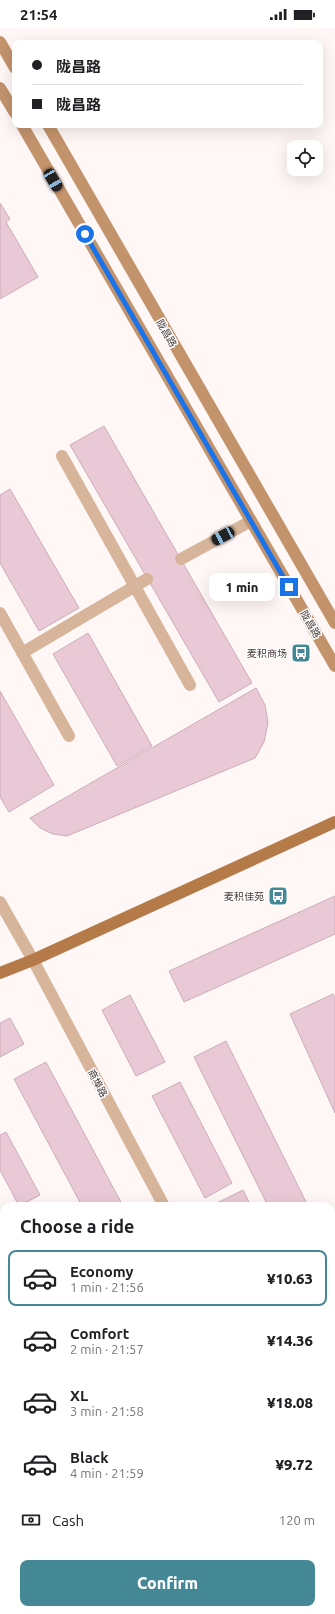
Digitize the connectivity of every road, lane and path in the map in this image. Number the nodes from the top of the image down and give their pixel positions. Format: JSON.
{"nodes":[{"id":1,"x":0,"y":42,"type":"edge"},
{"id":2,"x":12,"y":63,"type":"edge"},
{"id":3,"x":0,"y":88,"type":"edge"},
{"id":4,"x":12,"y":109,"type":"edge"},
{"id":5,"x":24,"y":128,"type":"edge"},
{"id":6,"x":50,"y":128,"type":"edge"},
{"id":7,"x":62,"y":456,"type":"dead end"},
{"id":8,"x":251,"y":521,"type":"junction"},
{"id":9,"x":181,"y":559,"type":"dead end"},
{"id":10,"x":147,"y":578,"type":"dead end"},
{"id":11,"x":134,"y":585,"type":"junction"},
{"id":12,"x":0,"y":613,"type":"edge"},
{"id":13,"x":335,"y":623,"type":"edge"},
{"id":14,"x":22,"y":653,"type":"junction"},
{"id":15,"x":335,"y":666,"type":"edge"},
{"id":16,"x":190,"y":685,"type":"dead end"},
{"id":17,"x":69,"y":736,"type":"dead end"},
{"id":18,"x":335,"y":822,"type":"edge"},
{"id":19,"x":0,"y":902,"type":"edge"},
{"id":20,"x":33,"y":960,"type":"junction"},
{"id":21,"x":0,"y":973,"type":"edge"},
{"id":22,"x":162,"y":1202,"type":"edge"}],
"edges":[{"from":1,"to":2,"type":"main road"},
{"from":3,"to":4,"type":"main road"},
{"from":5,"to":8,"type":"main road","name":"陇昌路"},
{"from":6,"to":13,"type":"main road","name":"陇昌路"},
{"from":7,"to":11,"type":"street"},
{"from":8,"to":9,"type":"street"},
{"from":8,"to":15,"type":"main road","name":"陇昌路"},
{"from":10,"to":11,"type":"street"},
{"from":11,"to":14,"type":"street"},
{"from":11,"to":16,"type":"street"},
{"from":12,"to":14,"type":"street"},
{"from":14,"to":17,"type":"street"},
{"from":18,"to":20,"type":"main road"},
{"from":19,"to":20,"type":"street","name":"商埠路"},
{"from":20,"to":21,"type":"main road"},
{"from":20,"to":22,"type":"street","name":"商埠路"}]}
